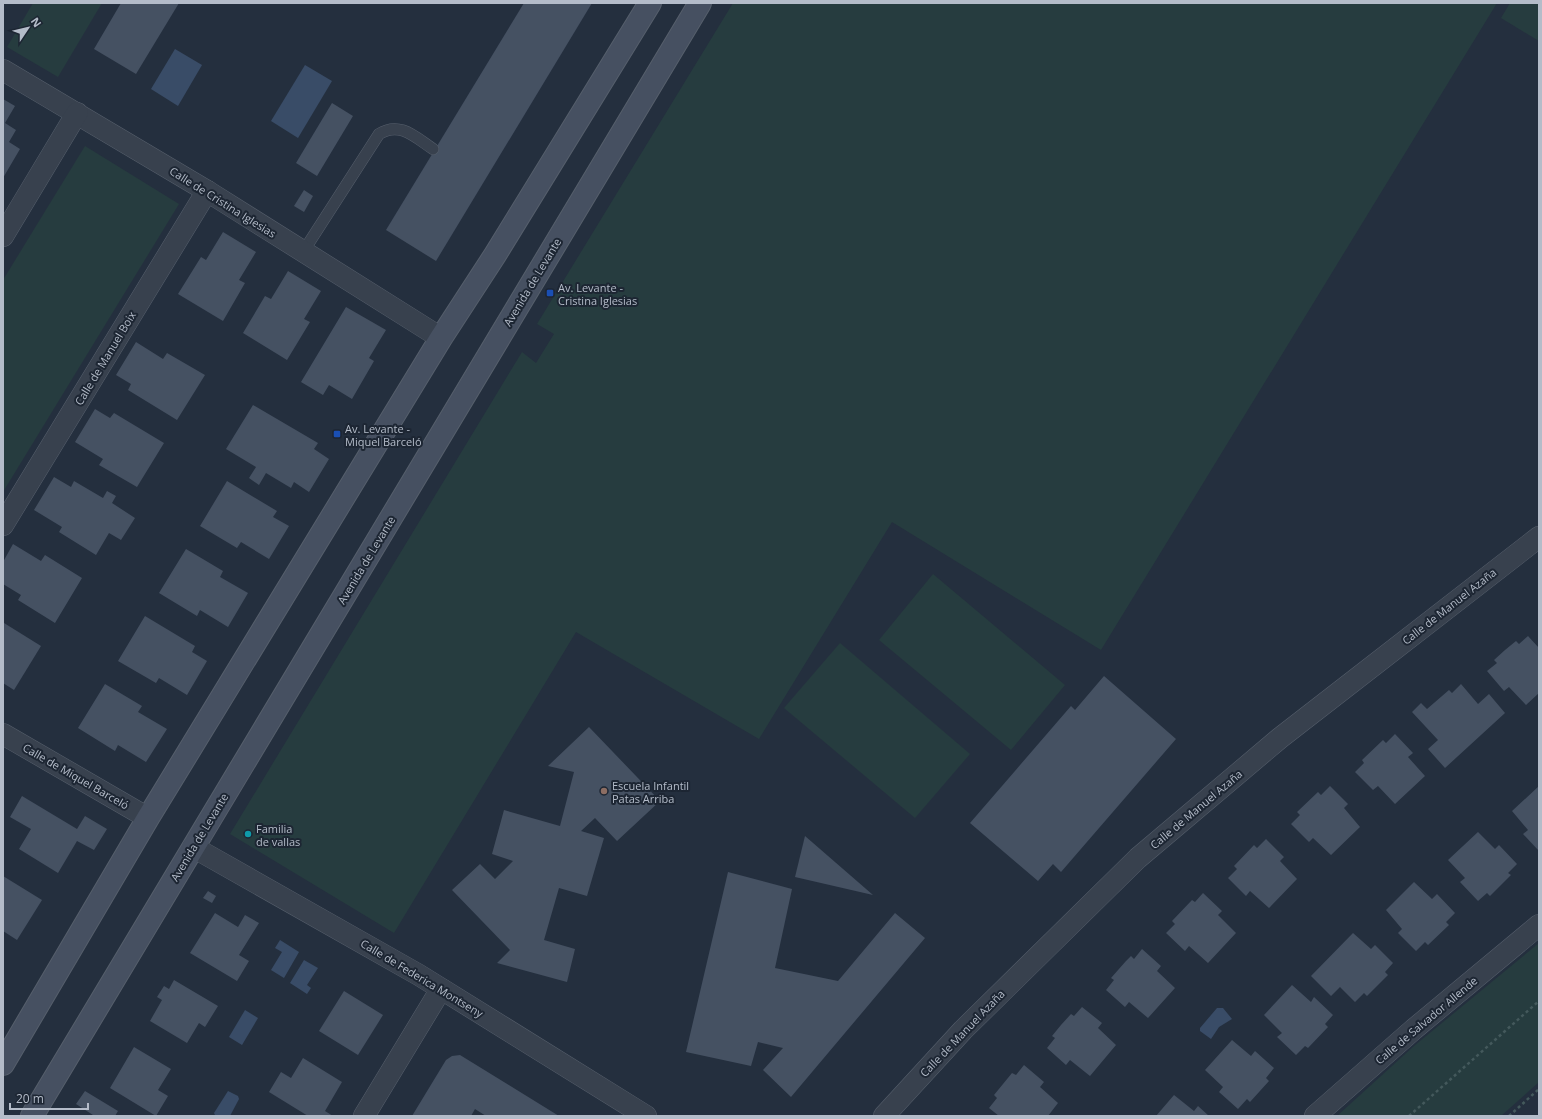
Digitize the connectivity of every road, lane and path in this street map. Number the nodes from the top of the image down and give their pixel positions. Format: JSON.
{"nodes":[{"id":1,"x":650,"y":3,"type":"edge"},
{"id":2,"x":700,"y":3,"type":"edge"},
{"id":3,"x":3,"y":70,"type":"edge"},
{"id":4,"x":77,"y":114,"type":"junction"},
{"id":5,"x":433,"y":148,"type":"dead end"},
{"id":6,"x":207,"y":191,"type":"junction"},
{"id":7,"x":3,"y":236,"type":"edge"},
{"id":8,"x":303,"y":252,"type":"junction"},
{"id":9,"x":441,"y":338,"type":"junction"},
{"id":10,"x":3,"y":525,"type":"edge"},
{"id":11,"x":1539,"y":537,"type":"edge"},
{"id":12,"x":3,"y":734,"type":"edge"},
{"id":13,"x":148,"y":818,"type":"junction"},
{"id":14,"x":193,"y":847,"type":"junction"},
{"id":15,"x":1539,"y":925,"type":"edge"},
{"id":16,"x":440,"y":989,"type":"junction"},
{"id":17,"x":1539,"y":1000,"type":"edge"},
{"id":18,"x":3,"y":1064,"type":"edge"},
{"id":19,"x":1539,"y":1089,"type":"edge"},
{"id":20,"x":32,"y":1116,"type":"edge"},
{"id":21,"x":364,"y":1116,"type":"edge"},
{"id":22,"x":646,"y":1116,"type":"edge"},
{"id":23,"x":884,"y":1116,"type":"edge"},
{"id":24,"x":1315,"y":1116,"type":"edge"},
{"id":25,"x":1409,"y":1116,"type":"edge"},
{"id":26,"x":1509,"y":1116,"type":"edge"}],
"edges":[{"from":1,"to":9,"type":"street"},
{"from":2,"to":14,"type":"street","name":"Avenida de Levante"},
{"from":3,"to":4,"type":"street","name":"Calle de Cristina Iglesias"},
{"from":4,"to":6,"type":"street","name":"Calle de Cristina Iglesias"},
{"from":4,"to":7,"type":"street"},
{"from":5,"to":8,"type":"lane"},
{"from":6,"to":8,"type":"street","name":"Calle de Cristina Iglesias"},
{"from":6,"to":10,"type":"street","name":"Calle de Manuel Boix"},
{"from":8,"to":9,"type":"street","name":"Calle de Cristina Iglesias"},
{"from":9,"to":13,"type":"street"},
{"from":11,"to":23,"type":"street","name":"Calle de Manuel Azaña"},
{"from":12,"to":13,"type":"street","name":"Calle de Miquel Barceló"},
{"from":13,"to":18,"type":"street"},
{"from":14,"to":16,"type":"street","name":"Calle de Federica Montseny"},
{"from":14,"to":20,"type":"street","name":"Avenida de Levante"},
{"from":15,"to":24,"type":"street","name":"Calle de Salvador Allende"},
{"from":16,"to":21,"type":"street"},
{"from":16,"to":22,"type":"street","name":"Calle de Federica Montseny"},
{"from":17,"to":25,"type":"path"},
{"from":19,"to":26,"type":"path"}]}
